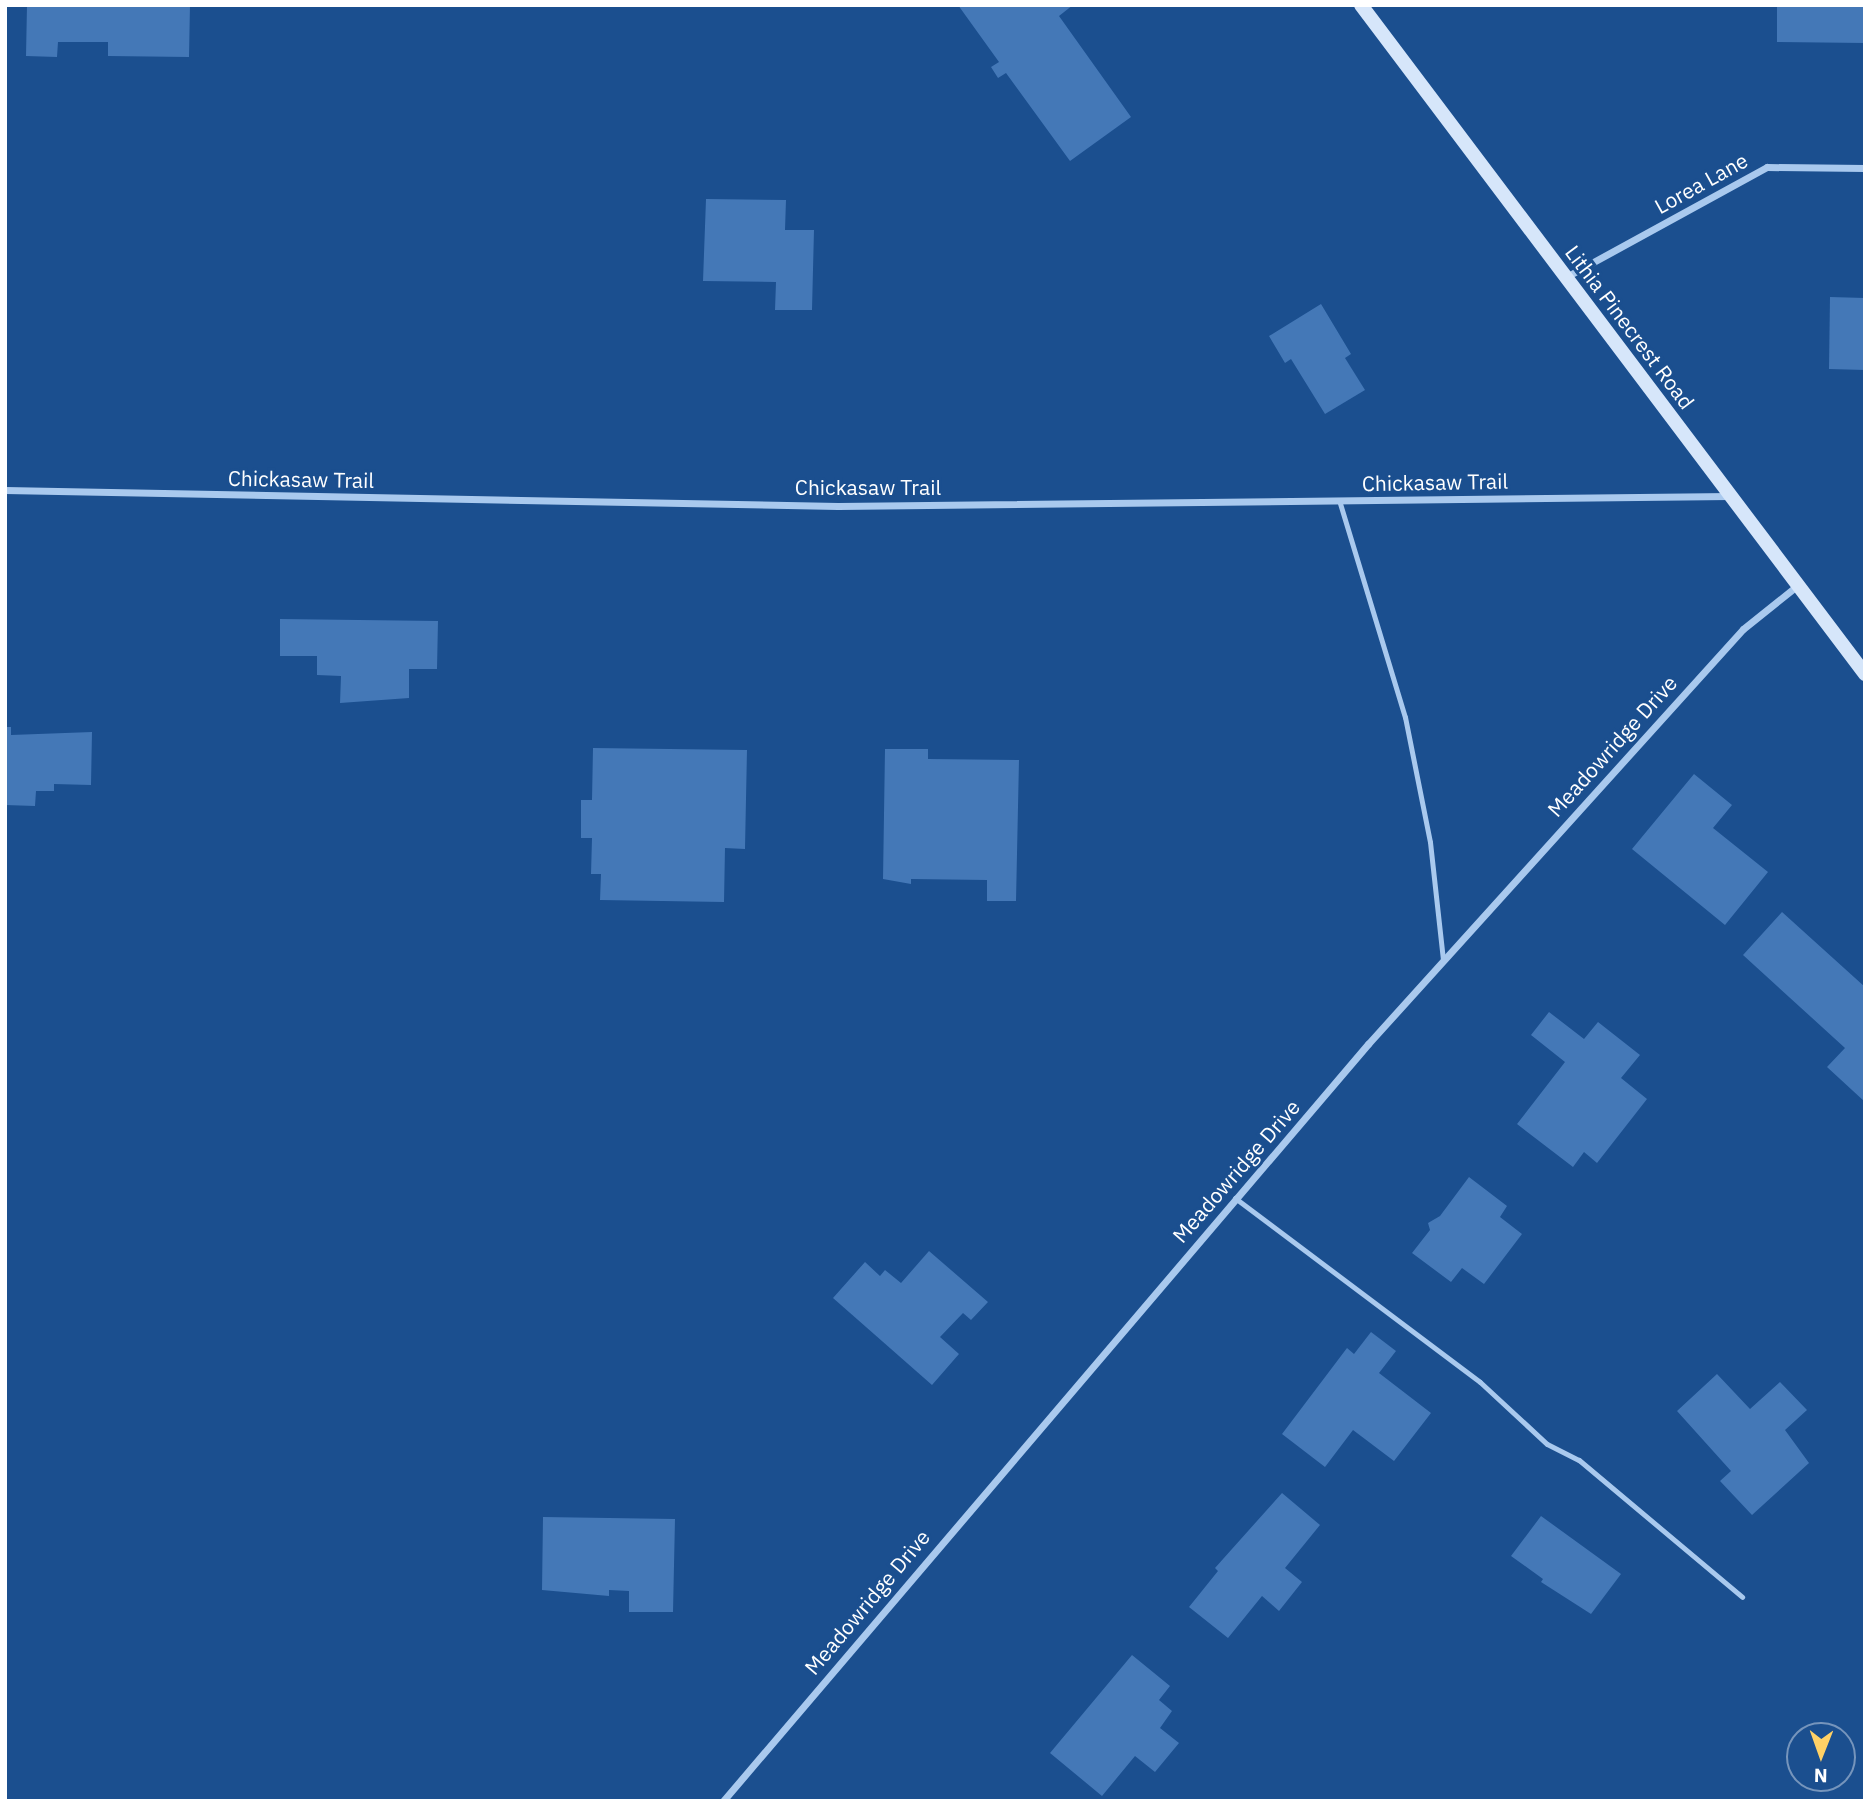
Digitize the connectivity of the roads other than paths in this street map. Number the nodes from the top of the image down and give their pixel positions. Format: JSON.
{"nodes":[{"id":1,"x":1361,"y":5,"type":"edge"},
{"id":2,"x":1865,"y":168,"type":"edge"},
{"id":3,"x":1566,"y":277,"type":"junction"},
{"id":4,"x":5,"y":490,"type":"edge"},
{"id":5,"x":1730,"y":496,"type":"junction"},
{"id":6,"x":1339,"y":500,"type":"junction"},
{"id":7,"x":1798,"y":585,"type":"junction"},
{"id":8,"x":1865,"y":674,"type":"edge"},
{"id":9,"x":1443,"y":960,"type":"junction"},
{"id":10,"x":1235,"y":1198,"type":"junction"},
{"id":11,"x":1742,"y":1597,"type":"dead end"},
{"id":12,"x":723,"y":1801,"type":"edge"}],
"edges":[{"from":1,"to":3,"type":"main road","name":"Lithia Pinecrest Road"},
{"from":2,"to":3,"type":"street","name":"Lorea Lane"},
{"from":3,"to":5,"type":"main road","name":"Lithia Pinecrest Road"},
{"from":4,"to":6,"type":"street","name":"Chickasaw Trail"},
{"from":5,"to":6,"type":"street","name":"Chickasaw Trail"},
{"from":5,"to":7,"type":"main road","name":"Lithia Pinecrest Road"},
{"from":6,"to":9,"type":"lane"},
{"from":7,"to":8,"type":"main road","name":"Lithia Pinecrest Road"},
{"from":7,"to":9,"type":"street","name":"Meadowridge Drive"},
{"from":9,"to":10,"type":"street","name":"Meadowridge Drive"},
{"from":10,"to":11,"type":"lane"},
{"from":10,"to":12,"type":"street","name":"Meadowridge Drive"}]}
